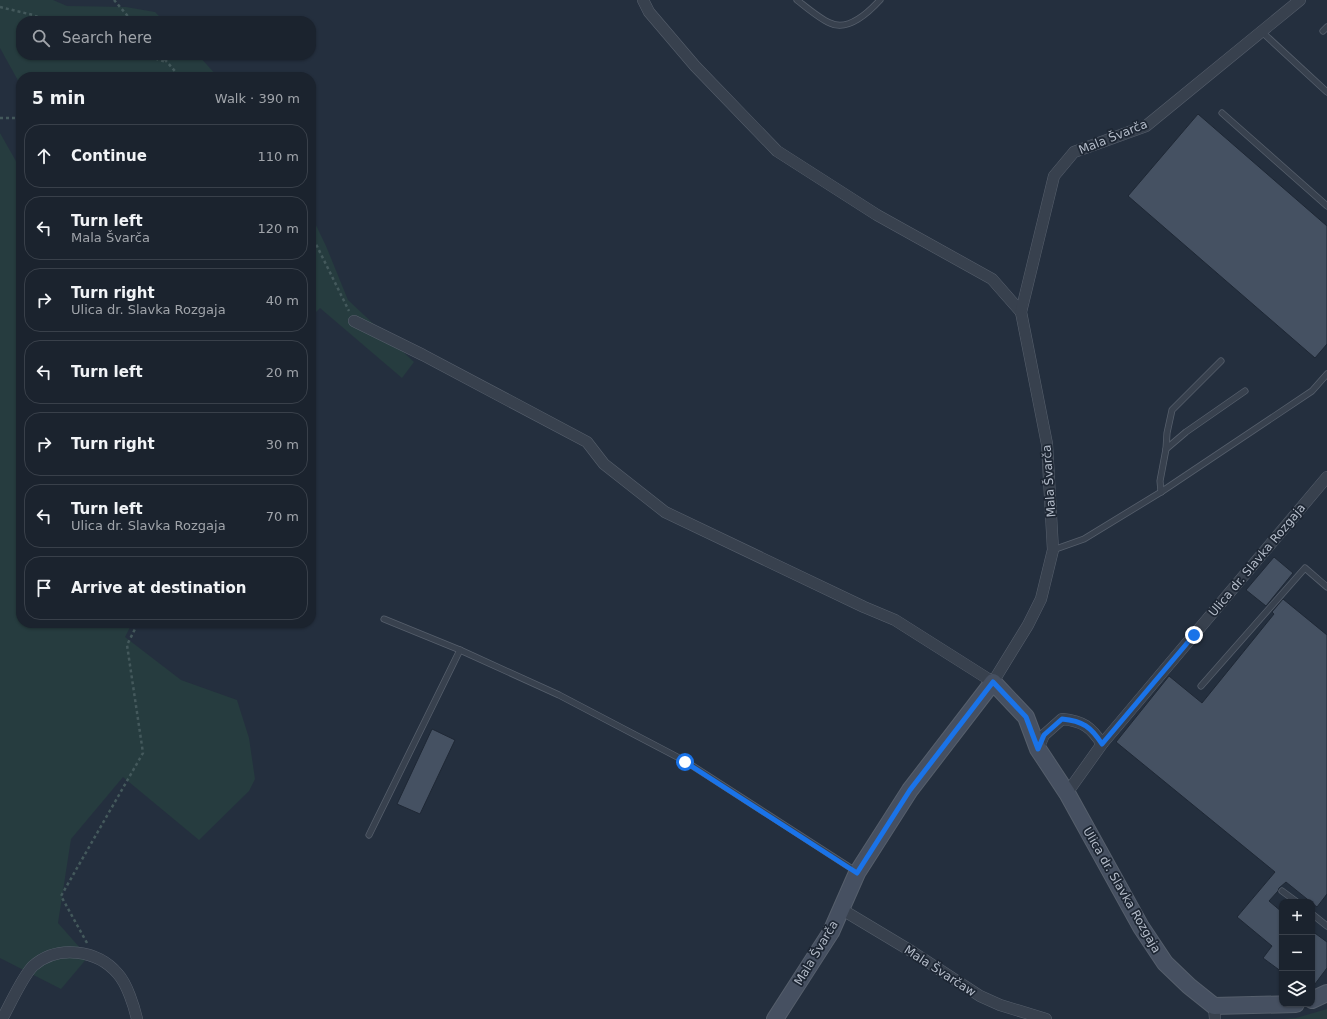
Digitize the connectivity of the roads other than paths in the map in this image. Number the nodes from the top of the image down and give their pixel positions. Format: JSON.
{"nodes":[{"id":1,"x":643,"y":0,"type":"edge"},
{"id":2,"x":797,"y":0,"type":"edge"},
{"id":3,"x":880,"y":0,"type":"edge"},
{"id":4,"x":1300,"y":0,"type":"edge"},
{"id":5,"x":1262,"y":32,"type":"junction"},
{"id":6,"x":1327,"y":92,"type":"edge"},
{"id":7,"x":1222,"y":113,"type":"dead end"},
{"id":8,"x":1327,"y":206,"type":"edge"},
{"id":9,"x":1021,"y":312,"type":"junction"},
{"id":10,"x":354,"y":321,"type":"road end"},
{"id":11,"x":1221,"y":361,"type":"dead end"},
{"id":12,"x":1327,"y":374,"type":"edge"},
{"id":13,"x":1245,"y":392,"type":"dead end"},
{"id":14,"x":1166,"y":449,"type":"junction"},
{"id":15,"x":1327,"y":477,"type":"edge"},
{"id":16,"x":1161,"y":492,"type":"junction"},
{"id":17,"x":1053,"y":550,"type":"junction"},
{"id":18,"x":1327,"y":587,"type":"edge"},
{"id":19,"x":384,"y":619,"type":"dead end"},
{"id":20,"x":460,"y":650,"type":"junction"},
{"id":21,"x":993,"y":682,"type":"junction"},
{"id":22,"x":1201,"y":686,"type":"dead end"},
{"id":23,"x":1102,"y":744,"type":"junction"},
{"id":24,"x":1038,"y":749,"type":"junction"},
{"id":25,"x":1067,"y":793,"type":"junction"},
{"id":26,"x":369,"y":835,"type":"dead end"},
{"id":27,"x":857,"y":873,"type":"junction"},
{"id":28,"x":1282,"y":891,"type":"dead end"},
{"id":29,"x":1293,"y":899,"type":"edge"},
{"id":30,"x":841,"y":909,"type":"junction"},
{"id":31,"x":1315,"y":916,"type":"edge"},
{"id":32,"x":1326,"y":924,"type":"edge"},
{"id":33,"x":1327,"y":993,"type":"edge"},
{"id":34,"x":1315,"y":999,"type":"edge"},
{"id":35,"x":1279,"y":1006,"type":"edge"},
{"id":36,"x":1215,"y":1012,"type":"edge"},
{"id":37,"x":2,"y":1019,"type":"edge"},
{"id":38,"x":137,"y":1019,"type":"edge"},
{"id":39,"x":775,"y":1019,"type":"edge"},
{"id":40,"x":1046,"y":1019,"type":"edge"}],
"edges":[{"from":1,"to":9,"type":"street"},
{"from":2,"to":3,"type":"lane"},
{"from":4,"to":5,"type":"street","name":"Mala Švarča"},
{"from":5,"to":6,"type":"lane"},
{"from":5,"to":9,"type":"street","name":"Mala Švarča"},
{"from":7,"to":8,"type":"lane"},
{"from":9,"to":17,"type":"street","name":"Mala Švarča"},
{"from":10,"to":21,"type":"street"},
{"from":11,"to":14,"type":"lane"},
{"from":12,"to":16,"type":"lane"},
{"from":13,"to":14,"type":"lane"},
{"from":14,"to":16,"type":"lane"},
{"from":15,"to":23,"type":"street","name":"Ulica dr. Slavka Rozgaja"},
{"from":16,"to":17,"type":"lane"},
{"from":17,"to":21,"type":"street","name":"Mala Švarča"},
{"from":18,"to":22,"type":"lane"},
{"from":19,"to":20,"type":"lane"},
{"from":20,"to":26,"type":"lane"},
{"from":20,"to":27,"type":"lane"},
{"from":21,"to":24,"type":"street","name":"Ulica dr. Slavka Rozgaja"},
{"from":21,"to":27,"type":"street","name":"Mala Švarča"},
{"from":23,"to":24,"type":"street"},
{"from":23,"to":25,"type":"street","name":"Ulica dr. Slavka Rozgaja"},
{"from":24,"to":25,"type":"street","name":"Ulica dr. Slavka Rozgaja"},
{"from":25,"to":36,"type":"street","name":"Ulica dr. Slavka Rozgaja"},
{"from":27,"to":30,"type":"street","name":"Mala Švarča"},
{"from":28,"to":29,"type":"lane"},
{"from":30,"to":39,"type":"street","name":"Mala Švarča"},
{"from":30,"to":40,"type":"street","name":"Mala Švarčaw"},
{"from":31,"to":32,"type":"lane"},
{"from":33,"to":34,"type":"street"},
{"from":35,"to":36,"type":"street","name":"Ulica dr. Slavka Rozgaja"},
{"from":37,"to":38,"type":"street"}]}
